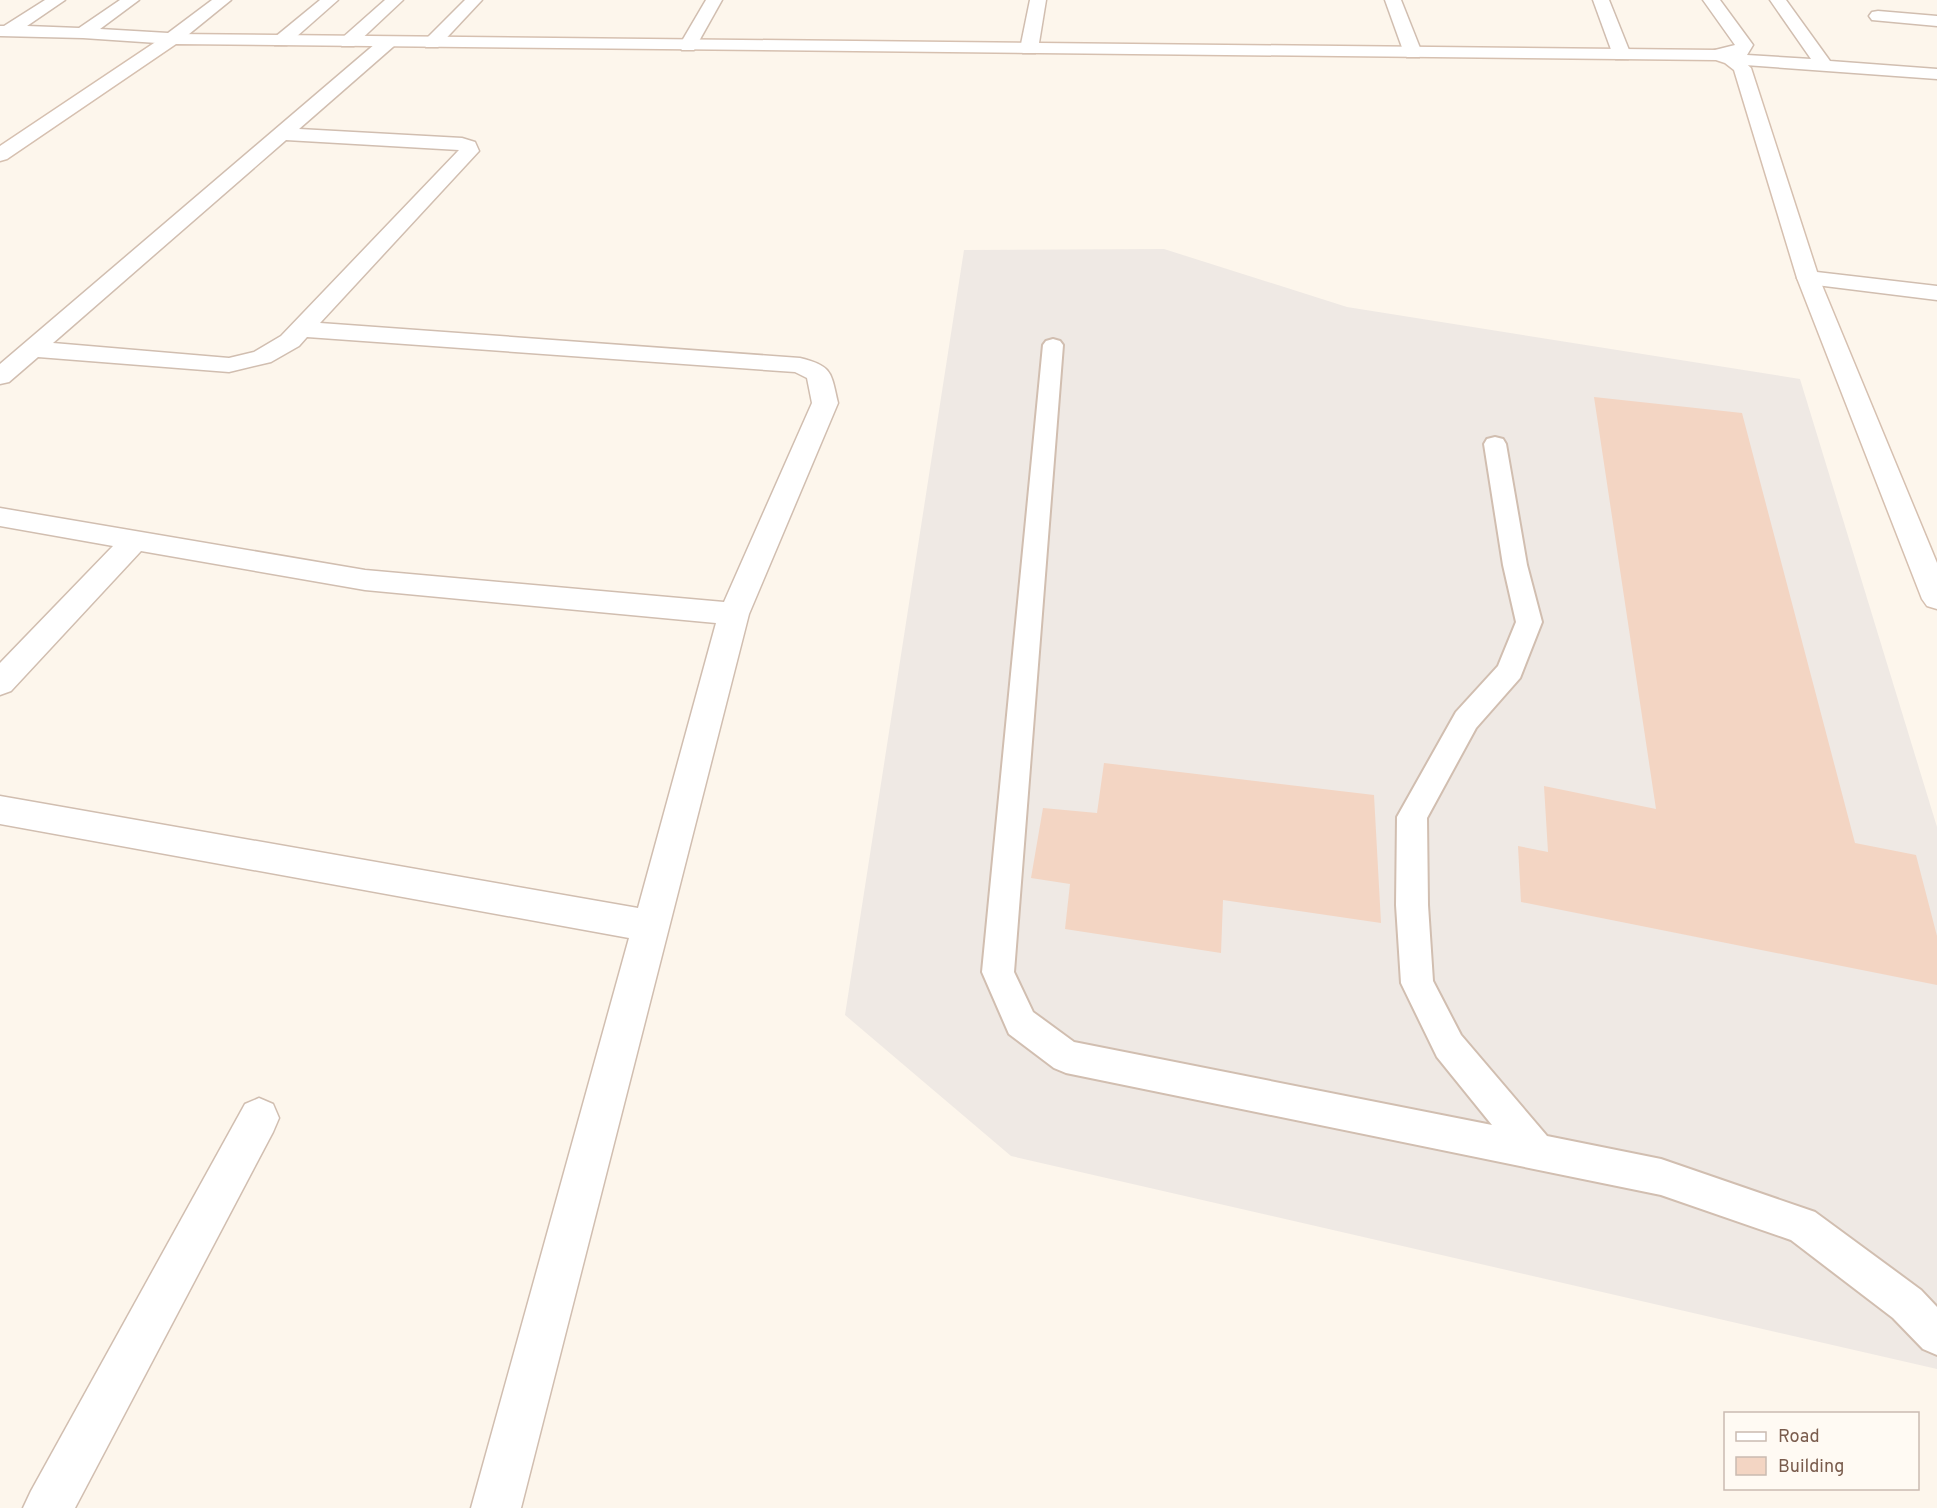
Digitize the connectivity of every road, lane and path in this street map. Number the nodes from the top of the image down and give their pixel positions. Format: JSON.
{"nodes":[{"id":1,"x":57,"y":0,"type":"edge"},
{"id":2,"x":131,"y":0,"type":"edge"},
{"id":3,"x":223,"y":0,"type":"edge"},
{"id":4,"x":330,"y":0,"type":"edge"},
{"id":5,"x":395,"y":0,"type":"edge"},
{"id":6,"x":474,"y":0,"type":"edge"},
{"id":7,"x":714,"y":0,"type":"edge"},
{"id":8,"x":1038,"y":0,"type":"edge"},
{"id":9,"x":1393,"y":0,"type":"edge"},
{"id":10,"x":1601,"y":0,"type":"edge"},
{"id":11,"x":1711,"y":0,"type":"edge"},
{"id":12,"x":1778,"y":0,"type":"edge"},
{"id":13,"x":1878,"y":16,"type":"dead end"},
{"id":14,"x":1937,"y":21,"type":"edge"},
{"id":15,"x":4,"y":31,"type":"edge"},
{"id":16,"x":83,"y":33,"type":"junction"},
{"id":17,"x":171,"y":39,"type":"junction"},
{"id":18,"x":281,"y":41,"type":"junction"},
{"id":19,"x":348,"y":42,"type":"junction"},
{"id":20,"x":388,"y":42,"type":"junction"},
{"id":21,"x":432,"y":43,"type":"junction"},
{"id":22,"x":688,"y":46,"type":"junction"},
{"id":23,"x":1029,"y":49,"type":"junction"},
{"id":24,"x":1413,"y":53,"type":"junction"},
{"id":25,"x":1622,"y":55,"type":"junction"},
{"id":26,"x":1724,"y":57,"type":"junction"},
{"id":27,"x":1825,"y":66,"type":"junction"},
{"id":28,"x":1937,"y":74,"type":"edge"},
{"id":29,"x":282,"y":134,"type":"junction"},
{"id":30,"x":0,"y":155,"type":"edge"},
{"id":31,"x":1808,"y":278,"type":"junction"},
{"id":32,"x":1937,"y":293,"type":"edge"},
{"id":33,"x":301,"y":329,"type":"junction"},
{"id":34,"x":1053,"y":345,"type":"dead end"},
{"id":35,"x":34,"y":349,"type":"junction"},
{"id":36,"x":0,"y":377,"type":"edge"},
{"id":37,"x":1495,"y":444,"type":"dead end"},
{"id":38,"x":0,"y":517,"type":"edge"},
{"id":39,"x":135,"y":540,"type":"junction"},
{"id":40,"x":1937,"y":599,"type":"edge"},
{"id":41,"x":734,"y":614,"type":"junction"},
{"id":42,"x":0,"y":683,"type":"edge"},
{"id":43,"x":0,"y":810,"type":"edge"},
{"id":44,"x":651,"y":926,"type":"junction"},
{"id":45,"x":259,"y":1118,"type":"dead end"},
{"id":46,"x":1537,"y":1152,"type":"junction"},
{"id":47,"x":1937,"y":1335,"type":"edge"},
{"id":48,"x":48,"y":1508,"type":"edge"},
{"id":49,"x":496,"y":1508,"type":"edge"}],
"edges":[{"from":1,"to":15,"type":"street"},
{"from":2,"to":16,"type":"street"},
{"from":3,"to":17,"type":"street"},
{"from":4,"to":18,"type":"street"},
{"from":5,"to":19,"type":"street"},
{"from":6,"to":21,"type":"street"},
{"from":7,"to":22,"type":"street"},
{"from":8,"to":23,"type":"street"},
{"from":9,"to":24,"type":"street"},
{"from":10,"to":25,"type":"street"},
{"from":11,"to":26,"type":"street"},
{"from":12,"to":27,"type":"street"},
{"from":13,"to":14,"type":"street"},
{"from":15,"to":16,"type":"street"},
{"from":16,"to":17,"type":"street"},
{"from":17,"to":18,"type":"street"},
{"from":17,"to":30,"type":"street"},
{"from":18,"to":19,"type":"street"},
{"from":19,"to":20,"type":"street"},
{"from":20,"to":21,"type":"street"},
{"from":20,"to":29,"type":"street"},
{"from":21,"to":22,"type":"street"},
{"from":22,"to":23,"type":"street"},
{"from":23,"to":24,"type":"street"},
{"from":24,"to":25,"type":"street"},
{"from":25,"to":26,"type":"street"},
{"from":26,"to":27,"type":"street"},
{"from":26,"to":31,"type":"street"},
{"from":27,"to":28,"type":"street"},
{"from":29,"to":33,"type":"street"},
{"from":29,"to":35,"type":"street"},
{"from":31,"to":32,"type":"street"},
{"from":31,"to":40,"type":"street"},
{"from":33,"to":35,"type":"street"},
{"from":33,"to":41,"type":"street"},
{"from":34,"to":46,"type":"lane"},
{"from":35,"to":36,"type":"street"},
{"from":37,"to":46,"type":"lane"},
{"from":38,"to":39,"type":"street"},
{"from":39,"to":41,"type":"street"},
{"from":39,"to":42,"type":"street"},
{"from":41,"to":44,"type":"street"},
{"from":43,"to":44,"type":"street"},
{"from":44,"to":49,"type":"street"},
{"from":45,"to":48,"type":"street"},
{"from":46,"to":47,"type":"lane"}]}
